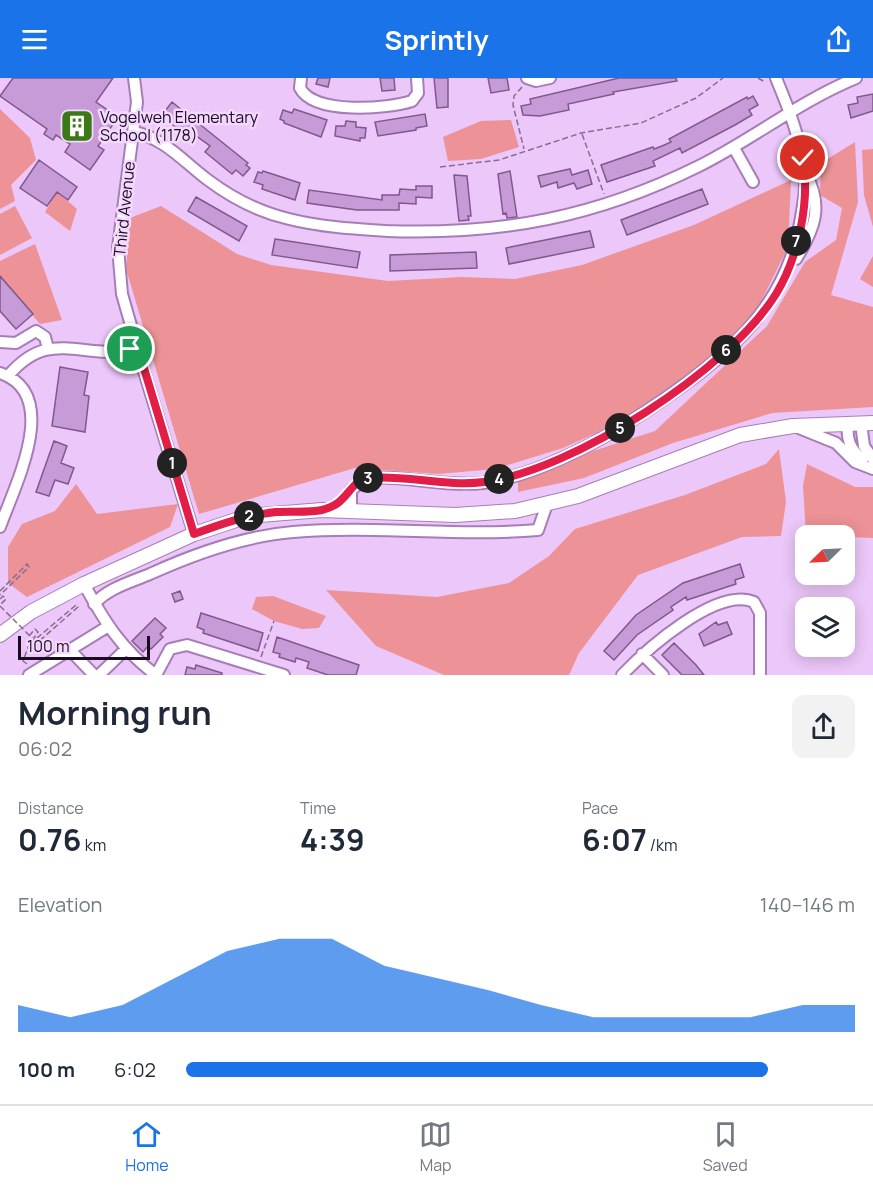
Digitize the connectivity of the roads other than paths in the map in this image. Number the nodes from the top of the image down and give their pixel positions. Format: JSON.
{"nodes":[{"id":1,"x":134,"y":78,"type":"edge"},
{"id":2,"x":301,"y":78,"type":"edge"},
{"id":3,"x":417,"y":78,"type":"edge"},
{"id":4,"x":550,"y":78,"type":"edge"},
{"id":5,"x":776,"y":78,"type":"edge"},
{"id":6,"x":856,"y":78,"type":"edge"},
{"id":7,"x":527,"y":79,"type":"edge"},
{"id":8,"x":789,"y":111,"type":"junction"},
{"id":9,"x":133,"y":132,"type":"junction"},
{"id":10,"x":734,"y":148,"type":"junction"},
{"id":11,"x":753,"y":182,"type":"dead end"},
{"id":12,"x":0,"y":342,"type":"edge"},
{"id":13,"x":134,"y":344,"type":"junction"},
{"id":14,"x":48,"y":349,"type":"junction"},
{"id":15,"x":4,"y":375,"type":"edge"},
{"id":16,"x":861,"y":423,"type":"edge"},
{"id":17,"x":794,"y":426,"type":"junction"},
{"id":18,"x":873,"y":461,"type":"edge"},
{"id":19,"x":873,"y":469,"type":"edge"},
{"id":20,"x":350,"y":494,"type":"junction"},
{"id":21,"x":547,"y":504,"type":"junction"},
{"id":22,"x":322,"y":510,"type":"junction"},
{"id":23,"x":351,"y":511,"type":"junction"},
{"id":24,"x":0,"y":527,"type":"edge"},
{"id":25,"x":194,"y":534,"type":"junction"},
{"id":26,"x":84,"y":584,"type":"junction"},
{"id":27,"x":94,"y":604,"type":"junction"},
{"id":28,"x":107,"y":627,"type":"junction"},
{"id":29,"x":0,"y":635,"type":"edge"},
{"id":30,"x":69,"y":649,"type":"junction"},
{"id":31,"x":126,"y":650,"type":"junction"},
{"id":32,"x":642,"y":654,"type":"junction"},
{"id":33,"x":31,"y":673,"type":"edge"},
{"id":34,"x":94,"y":675,"type":"edge"},
{"id":35,"x":99,"y":675,"type":"edge"},
{"id":36,"x":156,"y":675,"type":"edge"},
{"id":37,"x":284,"y":675,"type":"edge"},
{"id":38,"x":622,"y":675,"type":"edge"},
{"id":39,"x":663,"y":675,"type":"edge"},
{"id":40,"x":760,"y":675,"type":"edge"}],
"edges":[{"from":1,"to":9,"type":"street","name":"Third Avenue"},
{"from":2,"to":3,"type":"street"},
{"from":4,"to":7,"type":"street"},
{"from":5,"to":8,"type":"street"},
{"from":6,"to":8,"type":"street"},
{"from":8,"to":10,"type":"street"},
{"from":8,"to":20,"type":"street"},
{"from":9,"to":10,"type":"street"},
{"from":9,"to":13,"type":"street","name":"Third Avenue"},
{"from":10,"to":11,"type":"street"},
{"from":12,"to":14,"type":"street"},
{"from":13,"to":14,"type":"street"},
{"from":13,"to":25,"type":"street","name":"Third Avenue"},
{"from":14,"to":15,"type":"street"},
{"from":15,"to":24,"type":"street"},
{"from":16,"to":17,"type":"main road"},
{"from":16,"to":18,"type":"street"},
{"from":17,"to":19,"type":"street"},
{"from":17,"to":21,"type":"main road"},
{"from":20,"to":22,"type":"street"},
{"from":20,"to":23,"type":"street"},
{"from":21,"to":23,"type":"main road"},
{"from":21,"to":27,"type":"street"},
{"from":22,"to":23,"type":"main road"},
{"from":22,"to":25,"type":"main road"},
{"from":25,"to":26,"type":"main road"},
{"from":26,"to":27,"type":"street"},
{"from":26,"to":29,"type":"main road"},
{"from":27,"to":28,"type":"street"},
{"from":28,"to":30,"type":"street"},
{"from":28,"to":31,"type":"street"},
{"from":30,"to":33,"type":"street"},
{"from":30,"to":34,"type":"street"},
{"from":31,"to":35,"type":"street"},
{"from":31,"to":36,"type":"street"},
{"from":32,"to":38,"type":"street"},
{"from":32,"to":39,"type":"street"},
{"from":32,"to":40,"type":"street"},
{"from":36,"to":37,"type":"street"}]}
